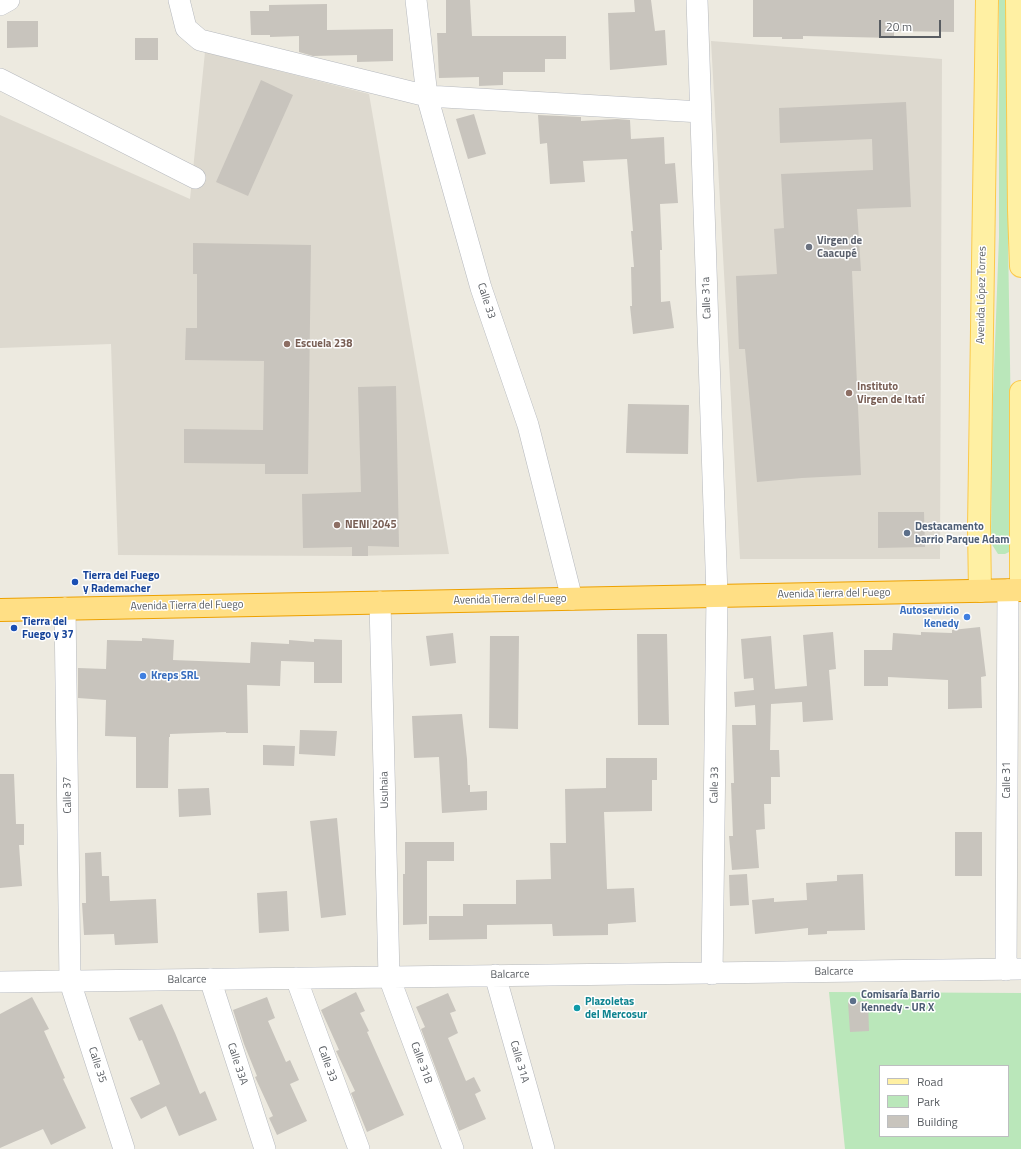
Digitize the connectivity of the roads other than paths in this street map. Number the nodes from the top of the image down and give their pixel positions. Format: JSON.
{"nodes":[{"id":1,"x":9,"y":0,"type":"edge"},
{"id":2,"x":179,"y":0,"type":"edge"},
{"id":3,"x":416,"y":0,"type":"edge"},
{"id":4,"x":697,"y":0,"type":"edge"},
{"id":5,"x":987,"y":0,"type":"edge"},
{"id":6,"x":1017,"y":0,"type":"edge"},
{"id":7,"x":0,"y":6,"type":"edge"},
{"id":8,"x":0,"y":79,"type":"edge"},
{"id":9,"x":427,"y":96,"type":"junction"},
{"id":10,"x":701,"y":112,"type":"junction"},
{"id":11,"x":195,"y":178,"type":"dead end"},
{"id":12,"x":1021,"y":266,"type":"edge"},
{"id":13,"x":1021,"y":392,"type":"edge"},
{"id":14,"x":1017,"y":590,"type":"edge"},
{"id":15,"x":980,"y":591,"type":"junction"},
{"id":16,"x":717,"y":596,"type":"junction"},
{"id":17,"x":572,"y":599,"type":"junction"},
{"id":18,"x":380,"y":602,"type":"junction"},
{"id":19,"x":65,"y":608,"type":"junction"},
{"id":20,"x":0,"y":610,"type":"edge"},
{"id":21,"x":1014,"y":970,"type":"edge"},
{"id":22,"x":712,"y":974,"type":"junction"},
{"id":23,"x":494,"y":975,"type":"junction"},
{"id":24,"x":389,"y":977,"type":"junction"},
{"id":25,"x":296,"y":978,"type":"junction"},
{"id":26,"x":210,"y":980,"type":"junction"},
{"id":27,"x":0,"y":982,"type":"edge"},
{"id":28,"x":70,"y":982,"type":"junction"},
{"id":29,"x":124,"y":1149,"type":"edge"},
{"id":30,"x":265,"y":1149,"type":"edge"},
{"id":31,"x":359,"y":1149,"type":"edge"},
{"id":32,"x":453,"y":1149,"type":"edge"},
{"id":33,"x":544,"y":1149,"type":"edge"}],
"edges":[{"from":1,"to":7,"type":"street"},
{"from":2,"to":9,"type":"street"},
{"from":3,"to":9,"type":"street","name":"Calle 33"},
{"from":4,"to":10,"type":"street","name":"Calle 31a"},
{"from":5,"to":15,"type":"main road","name":"Avenida López Torres"},
{"from":6,"to":12,"type":"main road"},
{"from":8,"to":11,"type":"street"},
{"from":9,"to":10,"type":"street"},
{"from":9,"to":17,"type":"street","name":"Calle 33"},
{"from":10,"to":16,"type":"street","name":"Calle 31a"},
{"from":13,"to":14,"type":"main road"},
{"from":14,"to":15,"type":"highway","name":"Avenida Tierra del Fuego"},
{"from":14,"to":21,"type":"street","name":"Calle 31"},
{"from":15,"to":16,"type":"highway","name":"Avenida Tierra del Fuego"},
{"from":16,"to":17,"type":"highway","name":"Avenida Tierra del Fuego"},
{"from":16,"to":22,"type":"street","name":"Calle 33"},
{"from":17,"to":18,"type":"highway","name":"Avenida Tierra del Fuego"},
{"from":18,"to":19,"type":"highway","name":"Avenida Tierra del Fuego"},
{"from":18,"to":24,"type":"street","name":"Usuhaia"},
{"from":19,"to":20,"type":"highway","name":"Avenida Tierra del Fuego"},
{"from":19,"to":28,"type":"street","name":"Calle 37"},
{"from":21,"to":22,"type":"street","name":"Balcarce"},
{"from":22,"to":23,"type":"street","name":"Balcarce"},
{"from":23,"to":24,"type":"street","name":"Balcarce"},
{"from":23,"to":33,"type":"street","name":"Calle 31A"},
{"from":24,"to":25,"type":"street","name":"Balcarce"},
{"from":24,"to":32,"type":"street","name":"Calle 31B"},
{"from":25,"to":26,"type":"street","name":"Balcarce"},
{"from":25,"to":31,"type":"street","name":"Calle 33"},
{"from":26,"to":28,"type":"street","name":"Balcarce"},
{"from":26,"to":30,"type":"street","name":"Calle 33A"},
{"from":27,"to":28,"type":"street","name":"Balcarce"},
{"from":28,"to":29,"type":"street","name":"Calle 35"}]}
